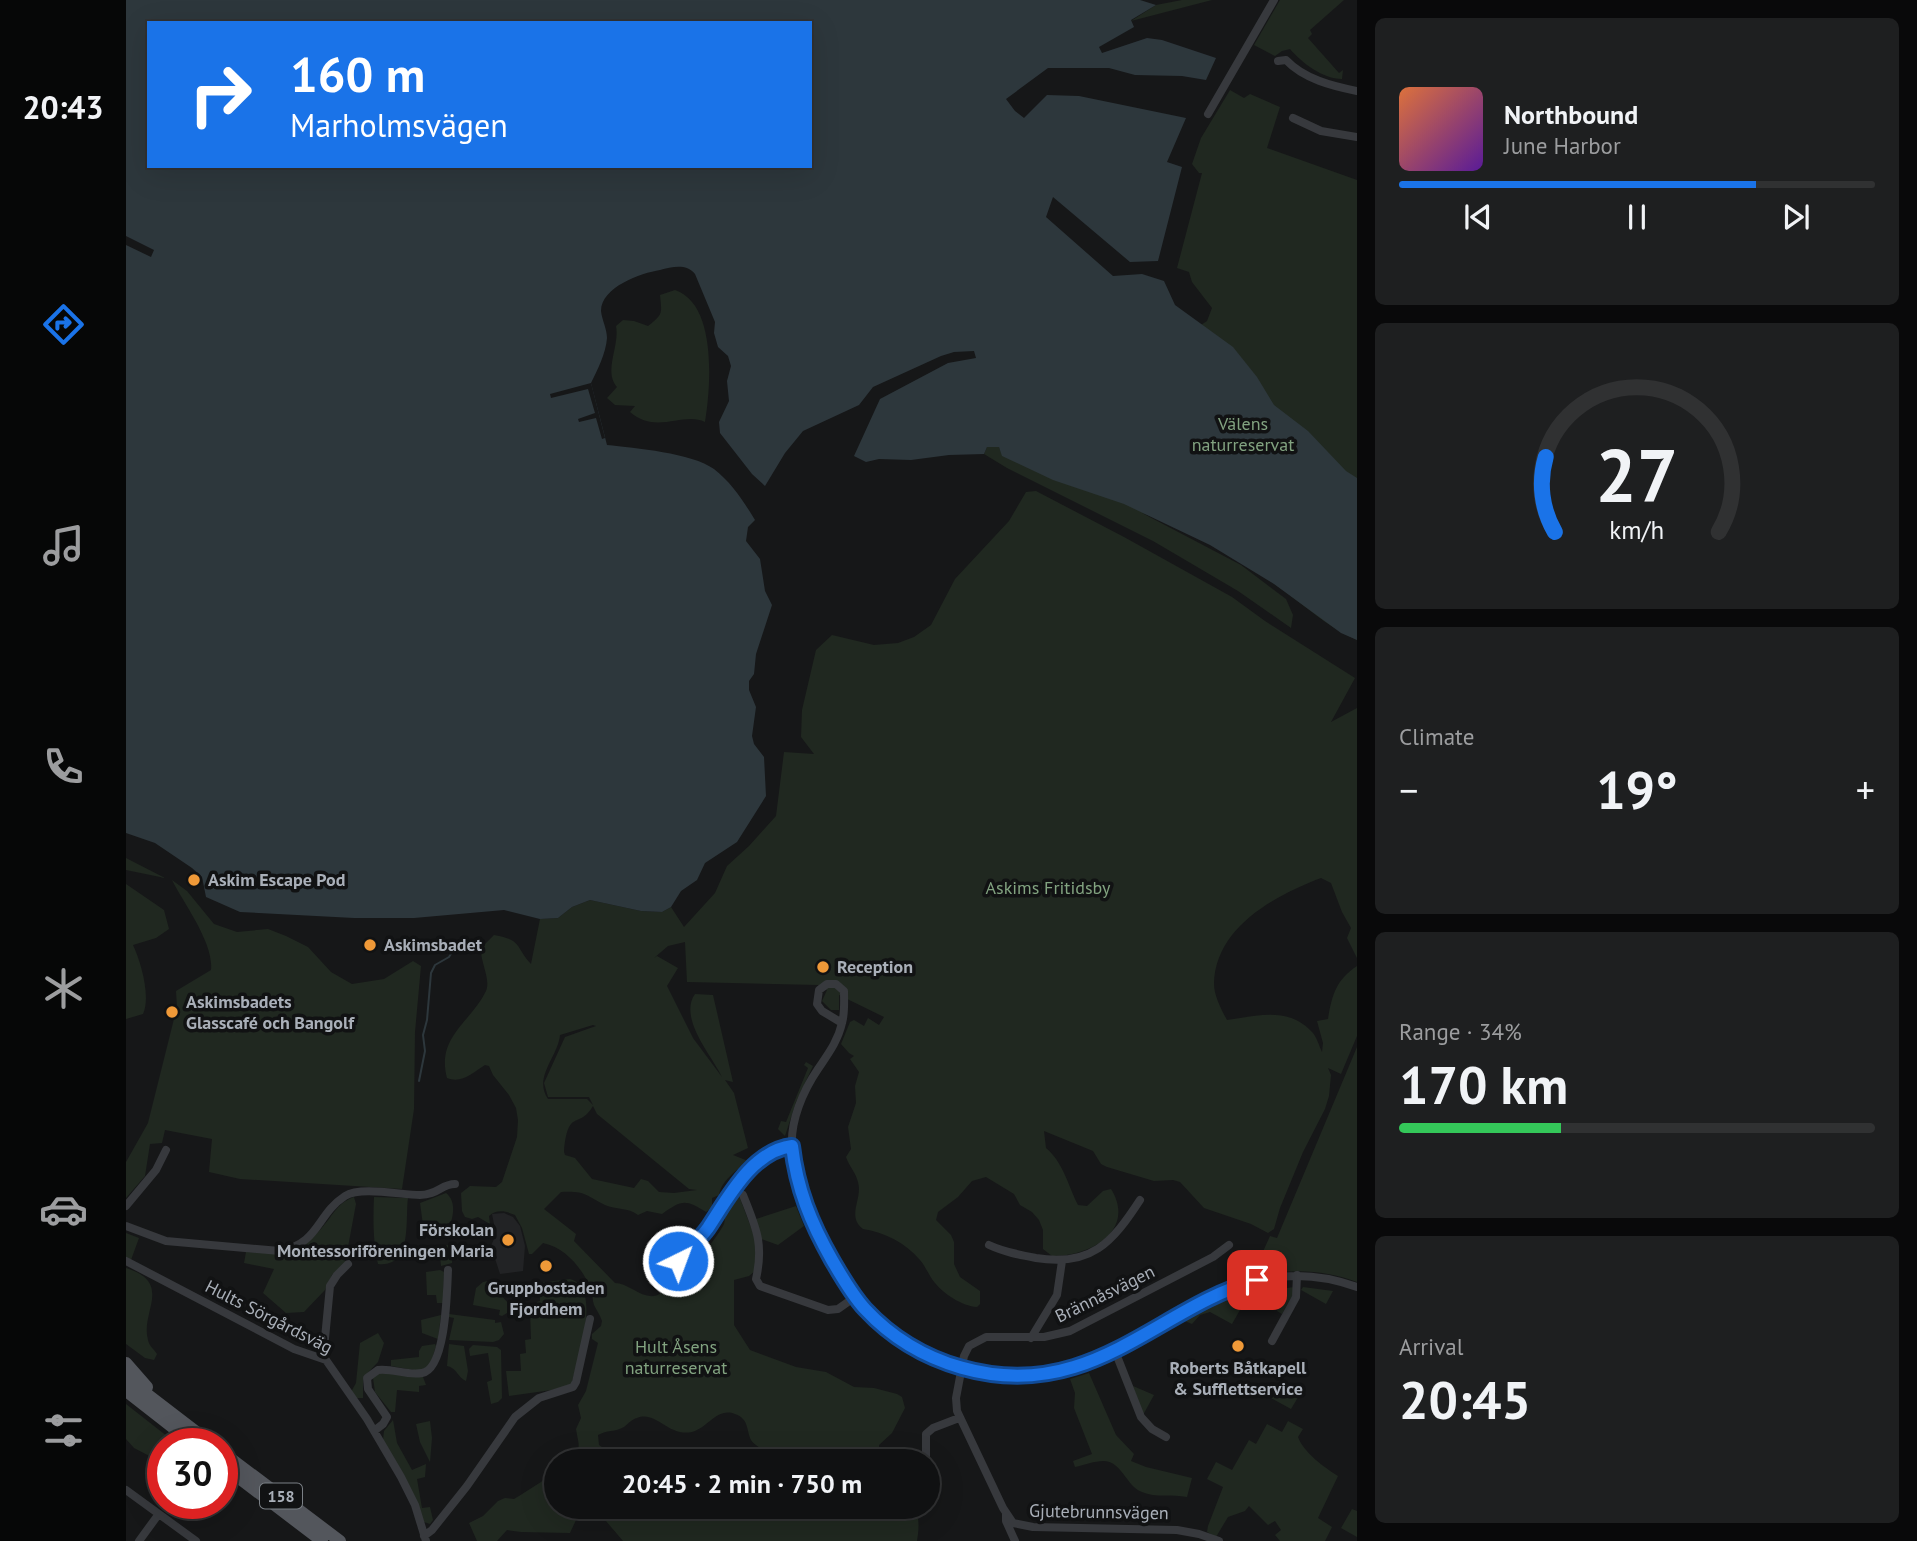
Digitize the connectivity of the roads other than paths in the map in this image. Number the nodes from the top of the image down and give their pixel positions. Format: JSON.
{"nodes":[{"id":1,"x":1274,"y":0,"type":"edge"},
{"id":2,"x":1278,"y":61,"type":"dead end"},
{"id":3,"x":1357,"y":91,"type":"edge"},
{"id":4,"x":1208,"y":114,"type":"dead end"},
{"id":5,"x":1293,"y":118,"type":"dead end"},
{"id":6,"x":1356,"y":133,"type":"edge"},
{"id":7,"x":842,"y":1023,"type":"junction"},
{"id":8,"x":792,"y":1146,"type":"junction"},
{"id":9,"x":166,"y":1150,"type":"dead end"},
{"id":10,"x":455,"y":1184,"type":"dead end"},
{"id":11,"x":743,"y":1195,"type":"dead end"},
{"id":12,"x":1140,"y":1200,"type":"dead end"},
{"id":13,"x":126,"y":1206,"type":"edge"},
{"id":14,"x":126,"y":1226,"type":"edge"},
{"id":15,"x":989,"y":1245,"type":"dead end"},
{"id":16,"x":1229,"y":1245,"type":"dead end"},
{"id":17,"x":126,"y":1261,"type":"edge"},
{"id":18,"x":1062,"y":1261,"type":"junction"},
{"id":19,"x":348,"y":1264,"type":"dead end"},
{"id":20,"x":661,"y":1269,"type":"dead end"},
{"id":21,"x":449,"y":1270,"type":"dead end"},
{"id":22,"x":1297,"y":1275,"type":"junction"},
{"id":23,"x":1357,"y":1287,"type":"edge"},
{"id":24,"x":855,"y":1297,"type":"junction"},
{"id":25,"x":590,"y":1319,"type":"dead end"},
{"id":26,"x":1031,"y":1338,"type":"junction"},
{"id":27,"x":1272,"y":1340,"type":"dead end"},
{"id":28,"x":1115,"y":1351,"type":"junction"},
{"id":29,"x":323,"y":1359,"type":"junction"},
{"id":30,"x":126,"y":1363,"type":"edge"},
{"id":31,"x":962,"y":1368,"type":"junction"},
{"id":32,"x":126,"y":1378,"type":"edge"},
{"id":33,"x":126,"y":1391,"type":"edge"},
{"id":34,"x":157,"y":1402,"type":"junction"},
{"id":35,"x":959,"y":1418,"type":"junction"},
{"id":36,"x":173,"y":1428,"type":"edge"},
{"id":37,"x":191,"y":1428,"type":"edge"},
{"id":38,"x":374,"y":1431,"type":"junction"},
{"id":39,"x":1167,"y":1437,"type":"dead end"},
{"id":40,"x":926,"y":1449,"type":"edge"},
{"id":41,"x":238,"y":1464,"type":"edge"},
{"id":42,"x":238,"y":1477,"type":"edge"},
{"id":43,"x":126,"y":1490,"type":"edge"},
{"id":44,"x":147,"y":1506,"type":"edge"},
{"id":45,"x":1006,"y":1514,"type":"junction"},
{"id":46,"x":155,"y":1519,"type":"edge"},
{"id":47,"x":164,"y":1519,"type":"edge"},
{"id":48,"x":425,"y":1539,"type":"edge"},
{"id":49,"x":139,"y":1541,"type":"edge"},
{"id":50,"x":196,"y":1541,"type":"edge"},
{"id":51,"x":322,"y":1541,"type":"edge"},
{"id":52,"x":340,"y":1541,"type":"edge"},
{"id":53,"x":1015,"y":1541,"type":"edge"},
{"id":54,"x":1219,"y":1541,"type":"edge"}],
"edges":[{"from":1,"to":4,"type":"street"},
{"from":2,"to":3,"type":"street"},
{"from":5,"to":6,"type":"street"},
{"from":7,"to":7,"type":"street"},
{"from":7,"to":8,"type":"street"},
{"from":8,"to":20,"type":"street"},
{"from":8,"to":24,"type":"street"},
{"from":9,"to":13,"type":"street"},
{"from":10,"to":14,"type":"street"},
{"from":11,"to":24,"type":"street"},
{"from":12,"to":18,"type":"street"},
{"from":15,"to":18,"type":"street"},
{"from":16,"to":26,"type":"street","name":"Brännåsvägen"},
{"from":17,"to":29,"type":"street","name":"Hults Sörgårdsväg"},
{"from":18,"to":26,"type":"street"},
{"from":19,"to":29,"type":"street"},
{"from":21,"to":38,"type":"street"},
{"from":22,"to":23,"type":"street"},
{"from":22,"to":27,"type":"street"},
{"from":22,"to":28,"type":"street"},
{"from":24,"to":31,"type":"street"},
{"from":25,"to":48,"type":"street"},
{"from":26,"to":31,"type":"street","name":"Brännåsvägen"},
{"from":28,"to":31,"type":"street"},
{"from":28,"to":39,"type":"street"},
{"from":29,"to":38,"type":"street","name":"Hults Sörgårdsväg"},
{"from":30,"to":34,"type":"main road"},
{"from":31,"to":35,"type":"street","name":"Gjutebrunnsvägen"},
{"from":32,"to":34,"type":"main road"},
{"from":33,"to":36,"type":"main road"},
{"from":34,"to":37,"type":"main road"},
{"from":35,"to":40,"type":"street"},
{"from":35,"to":45,"type":"street","name":"Gjutebrunnsvägen"},
{"from":38,"to":48,"type":"street","name":"Hults Sörgårdsväg"},
{"from":41,"to":52,"type":"main road","number":"158"},
{"from":42,"to":51,"type":"main road","number":"158"},
{"from":43,"to":44,"type":"street"},
{"from":45,"to":53,"type":"street"},
{"from":45,"to":54,"type":"street","name":"Gjutebrunnsvägen"},
{"from":46,"to":49,"type":"street"},
{"from":47,"to":50,"type":"street"}]}
